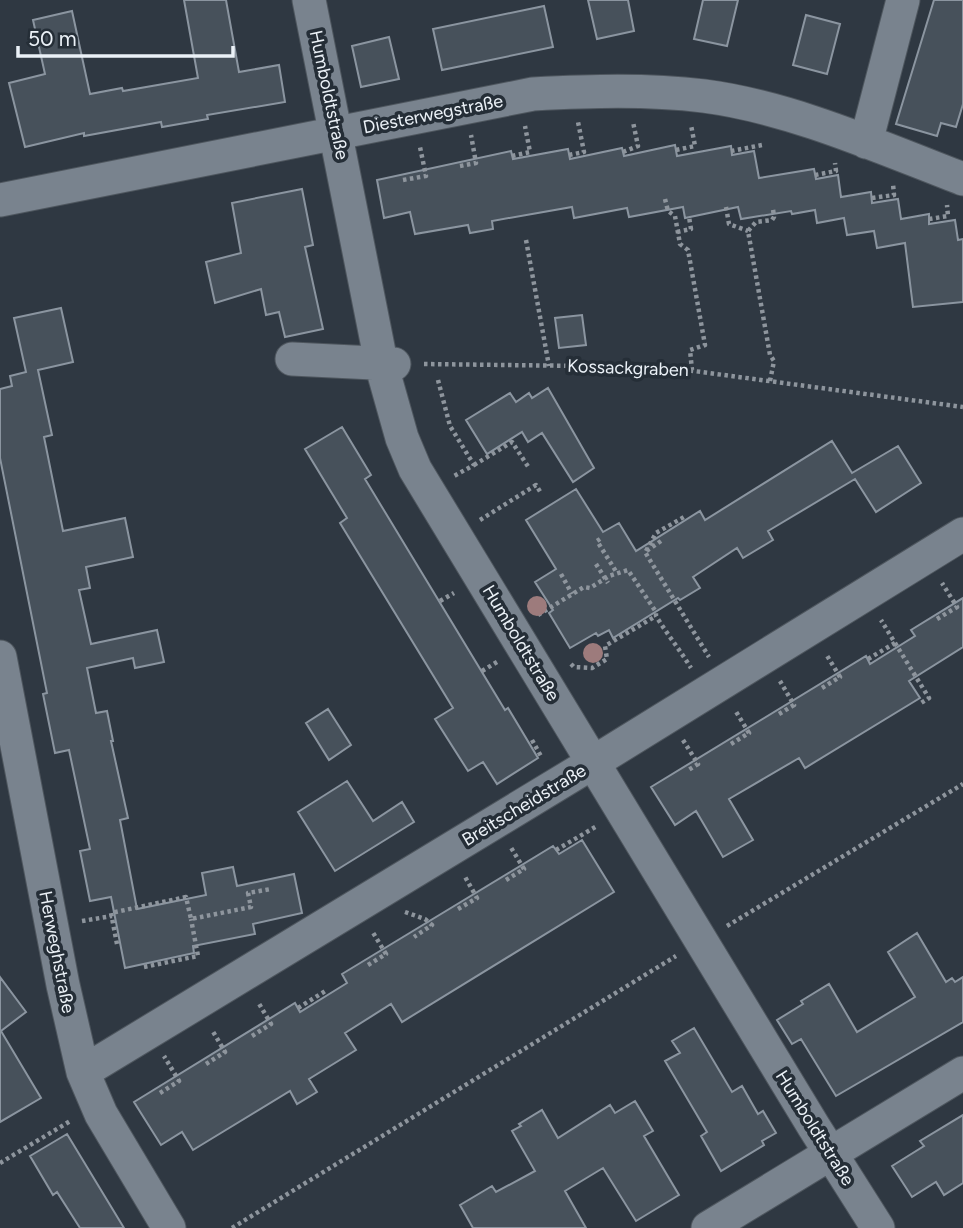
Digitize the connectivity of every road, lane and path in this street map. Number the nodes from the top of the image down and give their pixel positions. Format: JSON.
{"nodes":[{"id":1,"x":309,"y":0,"type":"edge"},
{"id":2,"x":902,"y":0,"type":"edge"},
{"id":3,"x":523,"y":114,"type":"dead end"},
{"id":4,"x":578,"y":118,"type":"dead end"},
{"id":5,"x":633,"y":120,"type":"dead end"},
{"id":6,"x":691,"y":123,"type":"dead end"},
{"id":7,"x":469,"y":124,"type":"dead end"},
{"id":8,"x":337,"y":132,"type":"junction"},
{"id":9,"x":417,"y":135,"type":"dead end"},
{"id":10,"x":866,"y":142,"type":"junction"},
{"id":11,"x":762,"y":145,"type":"dead end"},
{"id":12,"x":676,"y":150,"type":"dead end"},
{"id":13,"x":731,"y":151,"type":"dead end"},
{"id":14,"x":623,"y":152,"type":"dead end"},
{"id":15,"x":569,"y":155,"type":"dead end"},
{"id":16,"x":512,"y":156,"type":"dead end"},
{"id":17,"x":460,"y":166,"type":"dead end"},
{"id":18,"x":823,"y":173,"type":"dead end"},
{"id":19,"x":815,"y":175,"type":"dead end"},
{"id":20,"x":963,"y":179,"type":"edge"},
{"id":21,"x":403,"y":180,"type":"dead end"},
{"id":22,"x":883,"y":196,"type":"dead end"},
{"id":23,"x":872,"y":198,"type":"dead end"},
{"id":24,"x":666,"y":199,"type":"dead end"},
{"id":25,"x":0,"y":200,"type":"edge"},
{"id":26,"x":726,"y":207,"type":"dead end"},
{"id":27,"x":773,"y":209,"type":"dead end"},
{"id":28,"x":689,"y":217,"type":"dead end"},
{"id":29,"x":939,"y":218,"type":"dead end"},
{"id":30,"x":929,"y":219,"type":"dead end"},
{"id":31,"x":748,"y":231,"type":"junction"},
{"id":32,"x":677,"y":232,"type":"junction"},
{"id":33,"x":526,"y":240,"type":"dead end"},
{"id":34,"x":292,"y":359,"type":"dead end"},
{"id":35,"x":388,"y":364,"type":"junction"},
{"id":36,"x":549,"y":366,"type":"junction"},
{"id":37,"x":692,"y":370,"type":"dead end"},
{"id":38,"x":439,"y":380,"type":"dead end"},
{"id":39,"x":770,"y":381,"type":"junction"},
{"id":40,"x":963,"y":407,"type":"edge"},
{"id":41,"x":474,"y":465,"type":"junction"},
{"id":42,"x":528,"y":468,"type":"dead end"},
{"id":43,"x":445,"y":481,"type":"dead end"},
{"id":44,"x":541,"y":493,"type":"dead end"},
{"id":45,"x":684,"y":517,"type":"dead end"},
{"id":46,"x":470,"y":526,"type":"dead end"},
{"id":47,"x":963,"y":534,"type":"edge"},
{"id":48,"x":600,"y":539,"type":"dead end"},
{"id":49,"x":662,"y":541,"type":"dead end"},
{"id":50,"x":645,"y":552,"type":"junction"},
{"id":51,"x":596,"y":564,"type":"dead end"},
{"id":52,"x":567,"y":571,"type":"dead end"},
{"id":53,"x":617,"y":573,"type":"junction"},
{"id":54,"x":939,"y":579,"type":"dead end"},
{"id":55,"x":607,"y":580,"type":"junction"},
{"id":56,"x":576,"y":593,"type":"junction"},
{"id":57,"x":449,"y":596,"type":"dead end"},
{"id":58,"x":440,"y":601,"type":"dead end"},
{"id":59,"x":539,"y":614,"type":"junction"},
{"id":60,"x":656,"y":616,"type":"junction"},
{"id":61,"x":879,"y":616,"type":"dead end"},
{"id":62,"x":532,"y":619,"type":"dead end"},
{"id":63,"x":937,"y":619,"type":"dead end"},
{"id":64,"x":546,"y":625,"type":"dead end"},
{"id":65,"x":895,"y":643,"type":"junction"},
{"id":66,"x":826,"y":653,"type":"dead end"},
{"id":67,"x":0,"y":657,"type":"edge"},
{"id":68,"x":567,"y":657,"type":"dead end"},
{"id":69,"x":868,"y":659,"type":"dead end"},
{"id":70,"x":713,"y":664,"type":"dead end"},
{"id":71,"x":492,"y":665,"type":"dead end"},
{"id":72,"x":773,"y":669,"type":"dead end"},
{"id":73,"x":482,"y":671,"type":"dead end"},
{"id":74,"x":696,"y":675,"type":"dead end"},
{"id":75,"x":822,"y":688,"type":"dead end"},
{"id":76,"x":921,"y":703,"type":"dead end"},
{"id":77,"x":733,"y":706,"type":"dead end"},
{"id":78,"x":779,"y":714,"type":"dead end"},
{"id":79,"x":676,"y":729,"type":"dead end"},
{"id":80,"x":532,"y":740,"type":"dead end"},
{"id":81,"x":731,"y":744,"type":"dead end"},
{"id":82,"x":538,"y":751,"type":"dead end"},
{"id":83,"x":594,"y":762,"type":"junction"},
{"id":84,"x":687,"y":771,"type":"dead end"},
{"id":85,"x":963,"y":784,"type":"edge"},
{"id":86,"x":607,"y":820,"type":"dead end"},
{"id":87,"x":503,"y":835,"type":"dead end"},
{"id":88,"x":556,"y":850,"type":"dead end"},
{"id":89,"x":457,"y":864,"type":"dead end"},
{"id":90,"x":506,"y":880,"type":"dead end"},
{"id":91,"x":271,"y":889,"type":"dead end"},
{"id":92,"x":458,"y":909,"type":"dead end"},
{"id":93,"x":398,"y":911,"type":"dead end"},
{"id":94,"x":112,"y":916,"type":"junction"},
{"id":95,"x":191,"y":919,"type":"junction"},
{"id":96,"x":366,"y":920,"type":"dead end"},
{"id":97,"x":80,"y":922,"type":"dead end"},
{"id":98,"x":723,"y":928,"type":"dead end"},
{"id":99,"x":414,"y":937,"type":"dead end"},
{"id":100,"x":117,"y":944,"type":"dead end"},
{"id":101,"x":686,"y":950,"type":"dead end"},
{"id":102,"x":368,"y":965,"type":"dead end"},
{"id":103,"x":144,"y":967,"type":"dead end"},
{"id":104,"x":327,"y":990,"type":"dead end"},
{"id":105,"x":258,"y":1002,"type":"dead end"},
{"id":106,"x":298,"y":1008,"type":"dead end"},
{"id":107,"x":211,"y":1030,"type":"dead end"},
{"id":108,"x":252,"y":1036,"type":"dead end"},
{"id":109,"x":158,"y":1047,"type":"dead end"},
{"id":110,"x":206,"y":1064,"type":"dead end"},
{"id":111,"x":83,"y":1072,"type":"junction"},
{"id":112,"x":963,"y":1073,"type":"edge"},
{"id":113,"x":160,"y":1093,"type":"dead end"},
{"id":114,"x":97,"y":1105,"type":"junction"},
{"id":115,"x":830,"y":1153,"type":"junction"},
{"id":116,"x":0,"y":1163,"type":"edge"},
{"id":117,"x":170,"y":1228,"type":"edge"},
{"id":118,"x":232,"y":1228,"type":"edge"},
{"id":119,"x":708,"y":1228,"type":"edge"},
{"id":120,"x":878,"y":1228,"type":"edge"}],
"edges":[{"from":1,"to":8,"type":"street","name":"Humboldtstraße"},
{"from":2,"to":10,"type":"street"},
{"from":3,"to":16,"type":"path"},
{"from":4,"to":15,"type":"path"},
{"from":5,"to":14,"type":"path"},
{"from":6,"to":12,"type":"path"},
{"from":7,"to":17,"type":"path"},
{"from":8,"to":10,"type":"street","name":"Diesterwegstraße"},
{"from":8,"to":25,"type":"street","name":"Diesterwegstraße"},
{"from":8,"to":35,"type":"street","name":"Humboldtstraße"},
{"from":9,"to":21,"type":"path"},
{"from":10,"to":20,"type":"street","name":"Diesterwegstraße"},
{"from":11,"to":13,"type":"path"},
{"from":18,"to":19,"type":"path"},
{"from":22,"to":23,"type":"path"},
{"from":24,"to":32,"type":"path"},
{"from":26,"to":31,"type":"path"},
{"from":27,"to":31,"type":"path"},
{"from":28,"to":32,"type":"path"},
{"from":29,"to":30,"type":"path"},
{"from":31,"to":39,"type":"path"},
{"from":32,"to":37,"type":"path"},
{"from":33,"to":36,"type":"path"},
{"from":34,"to":35,"type":"street"},
{"from":35,"to":36,"type":"path","name":"Kossackgraben"},
{"from":35,"to":83,"type":"street","name":"Humboldtstraße"},
{"from":36,"to":39,"type":"path","name":"Kossackgraben"},
{"from":38,"to":41,"type":"path"},
{"from":39,"to":40,"type":"path","name":"Kossackgraben"},
{"from":41,"to":42,"type":"path"},
{"from":41,"to":43,"type":"path"},
{"from":44,"to":46,"type":"path"},
{"from":45,"to":50,"type":"path"},
{"from":47,"to":83,"type":"street","name":"Breitscheidstraße"},
{"from":48,"to":53,"type":"path"},
{"from":49,"to":50,"type":"path"},
{"from":50,"to":70,"type":"path"},
{"from":51,"to":55,"type":"path"},
{"from":52,"to":56,"type":"path"},
{"from":53,"to":55,"type":"path"},
{"from":53,"to":60,"type":"path"},
{"from":54,"to":63,"type":"path"},
{"from":55,"to":56,"type":"path"},
{"from":56,"to":59,"type":"path"},
{"from":57,"to":58,"type":"path"},
{"from":59,"to":62,"type":"path"},
{"from":59,"to":64,"type":"path"},
{"from":60,"to":68,"type":"path"},
{"from":60,"to":74,"type":"path"},
{"from":61,"to":65,"type":"path"},
{"from":65,"to":69,"type":"path"},
{"from":65,"to":76,"type":"path"},
{"from":66,"to":75,"type":"path"},
{"from":67,"to":111,"type":"street","name":"Herweghstraße"},
{"from":71,"to":73,"type":"path"},
{"from":72,"to":78,"type":"path"},
{"from":77,"to":81,"type":"path"},
{"from":79,"to":84,"type":"path"},
{"from":80,"to":82,"type":"path"},
{"from":83,"to":111,"type":"street","name":"Breitscheidstraße"},
{"from":83,"to":115,"type":"street","name":"Humboldtstraße"},
{"from":85,"to":98,"type":"path"},
{"from":86,"to":88,"type":"path"},
{"from":87,"to":90,"type":"path"},
{"from":89,"to":92,"type":"path"},
{"from":91,"to":95,"type":"path"},
{"from":93,"to":99,"type":"path"},
{"from":94,"to":95,"type":"path"},
{"from":94,"to":97,"type":"path"},
{"from":94,"to":100,"type":"path"},
{"from":95,"to":103,"type":"path"},
{"from":96,"to":102,"type":"path"},
{"from":101,"to":118,"type":"path"},
{"from":104,"to":106,"type":"path"},
{"from":105,"to":108,"type":"path"},
{"from":107,"to":110,"type":"path"},
{"from":109,"to":113,"type":"path"},
{"from":111,"to":114,"type":"street","name":"Herweghstraße"},
{"from":112,"to":115,"type":"street"},
{"from":114,"to":116,"type":"path"},
{"from":114,"to":117,"type":"street","name":"Herweghstraße"},
{"from":115,"to":119,"type":"street"},
{"from":115,"to":120,"type":"street","name":"Humboldtstraße"}]}
